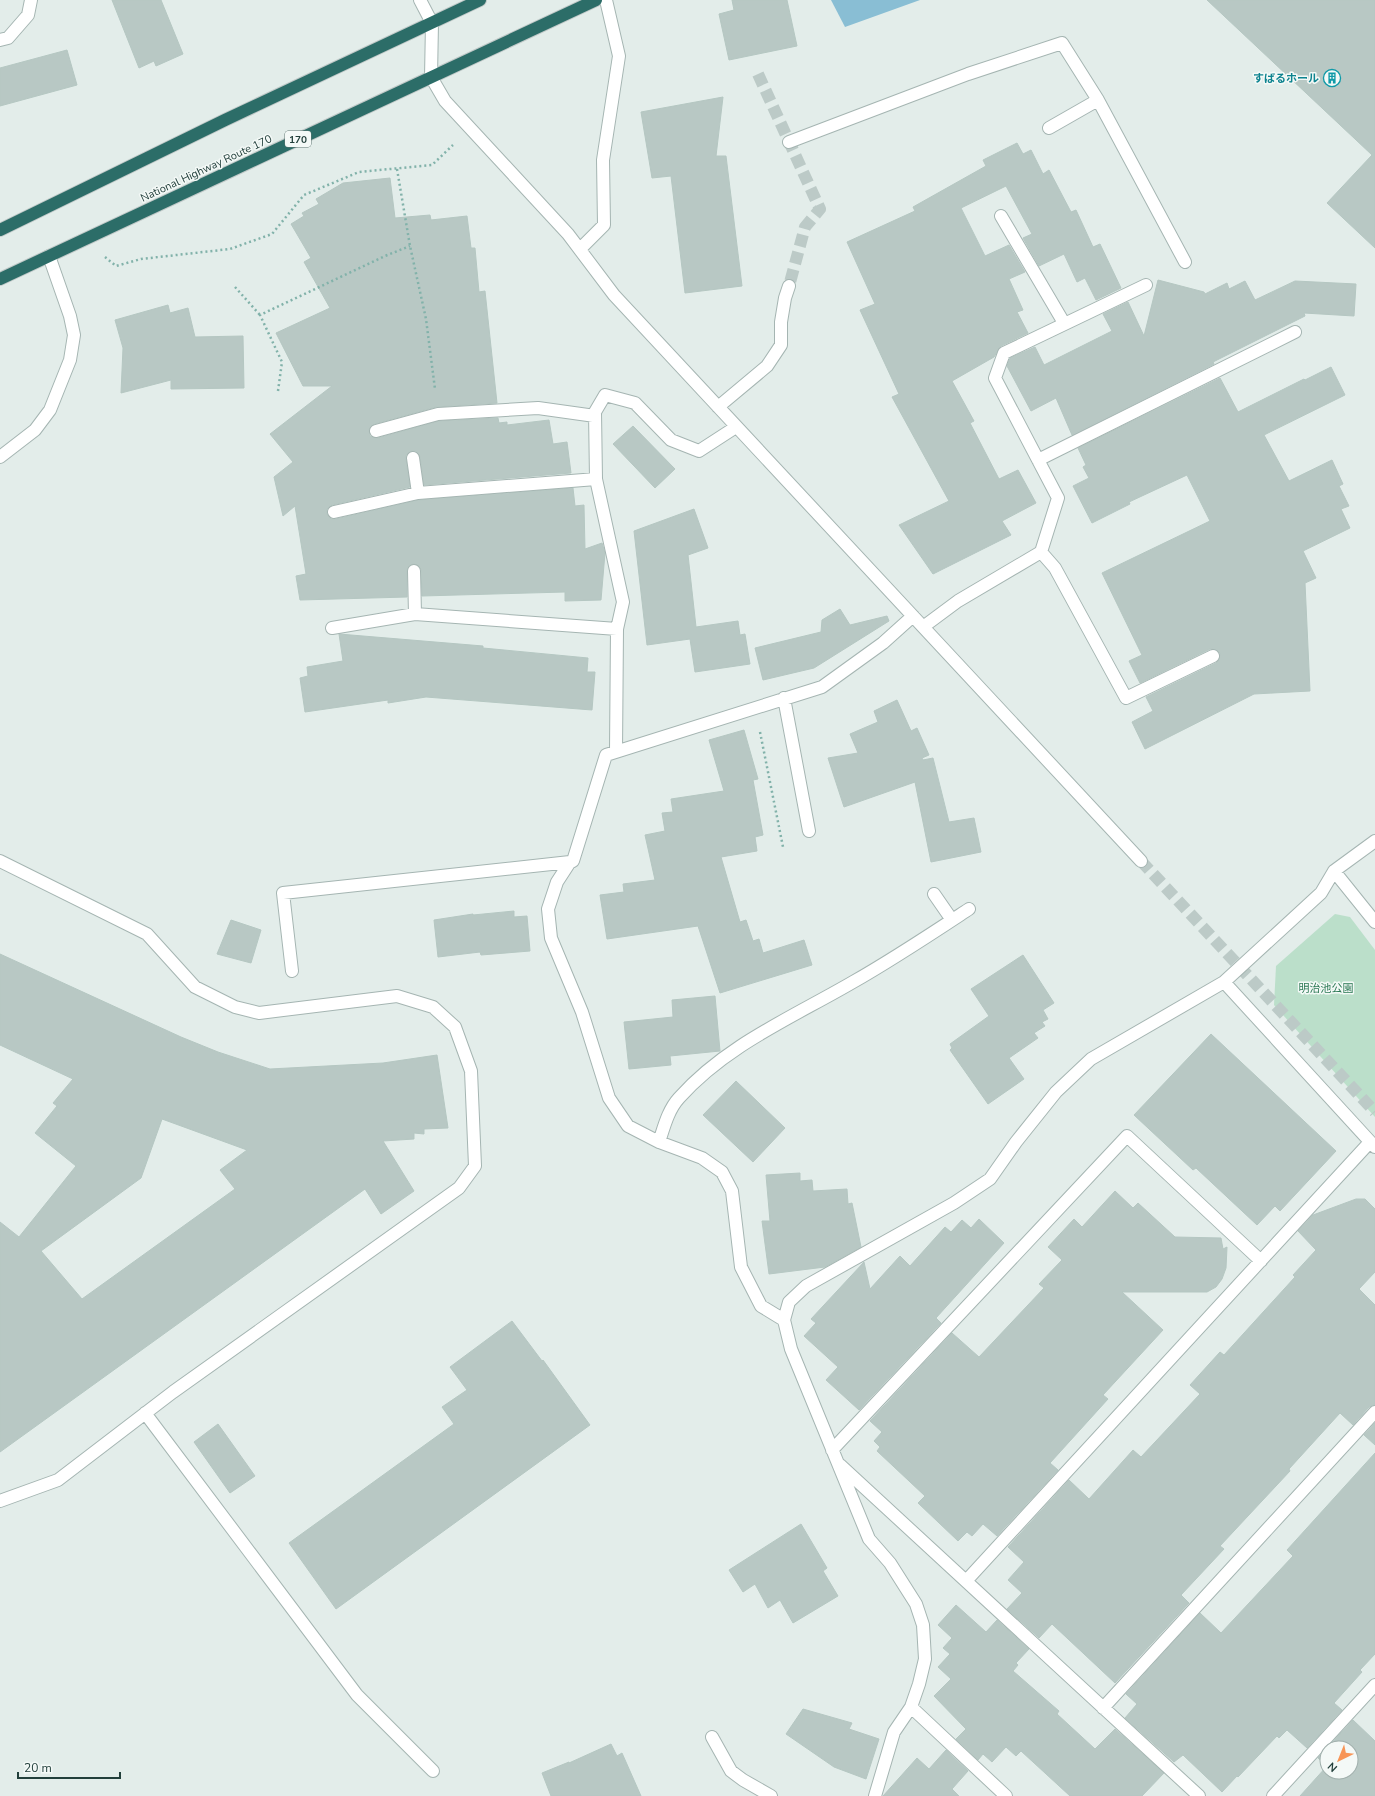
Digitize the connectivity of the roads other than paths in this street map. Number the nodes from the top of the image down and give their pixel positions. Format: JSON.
{"nodes":[{"id":1,"x":31,"y":0,"type":"edge"},
{"id":2,"x":420,"y":0,"type":"edge"},
{"id":3,"x":480,"y":0,"type":"edge"},
{"id":4,"x":596,"y":0,"type":"edge"},
{"id":5,"x":606,"y":0,"type":"edge"},
{"id":6,"x":432,"y":23,"type":"junction"},
{"id":7,"x":0,"y":40,"type":"edge"},
{"id":8,"x":431,"y":77,"type":"junction"},
{"id":9,"x":1098,"y":100,"type":"junction"},
{"id":10,"x":1049,"y":128,"type":"dead end"},
{"id":11,"x":789,"y":142,"type":"dead end"},
{"id":12,"x":1001,"y":216,"type":"dead end"},
{"id":13,"x":0,"y":230,"type":"edge"},
{"id":14,"x":580,"y":249,"type":"junction"},
{"id":15,"x":49,"y":256,"type":"junction"},
{"id":16,"x":1185,"y":262,"type":"dead end"},
{"id":17,"x":0,"y":279,"type":"edge"},
{"id":18,"x":1146,"y":285,"type":"dead end"},
{"id":19,"x":789,"y":286,"type":"tunnel mouth"},
{"id":20,"x":1064,"y":323,"type":"junction"},
{"id":21,"x":1295,"y":332,"type":"dead end"},
{"id":22,"x":718,"y":407,"type":"junction"},
{"id":23,"x":595,"y":416,"type":"junction"},
{"id":24,"x":736,"y":426,"type":"junction"},
{"id":25,"x":376,"y":431,"type":"dead end"},
{"id":26,"x":0,"y":457,"type":"edge"},
{"id":27,"x":413,"y":458,"type":"dead end"},
{"id":28,"x":1038,"y":460,"type":"junction"},
{"id":29,"x":596,"y":479,"type":"junction"},
{"id":30,"x":418,"y":493,"type":"junction"},
{"id":31,"x":334,"y":512,"type":"dead end"},
{"id":32,"x":1041,"y":552,"type":"junction"},
{"id":33,"x":414,"y":571,"type":"dead end"},
{"id":34,"x":415,"y":614,"type":"junction"},
{"id":35,"x":912,"y":616,"type":"junction"},
{"id":36,"x":923,"y":627,"type":"junction"},
{"id":37,"x":332,"y":628,"type":"dead end"},
{"id":38,"x":617,"y":629,"type":"junction"},
{"id":39,"x":1213,"y":656,"type":"dead end"},
{"id":40,"x":784,"y":698,"type":"junction"},
{"id":41,"x":616,"y":752,"type":"junction"},
{"id":42,"x":809,"y":831,"type":"dead end"},
{"id":43,"x":1375,"y":841,"type":"edge"},
{"id":44,"x":0,"y":861,"type":"edge"},
{"id":45,"x":1140,"y":861,"type":"tunnel mouth"},
{"id":46,"x":570,"y":862,"type":"junction"},
{"id":47,"x":1334,"y":871,"type":"junction"},
{"id":48,"x":934,"y":894,"type":"dead end"},
{"id":49,"x":969,"y":909,"type":"dead end"},
{"id":50,"x":952,"y":920,"type":"junction"},
{"id":51,"x":1375,"y":922,"type":"edge"},
{"id":52,"x":292,"y":972,"type":"dead end"},
{"id":53,"x":1224,"y":982,"type":"junction"},
{"id":54,"x":659,"y":1142,"type":"junction"},
{"id":55,"x":1373,"y":1145,"type":"edge"},
{"id":56,"x":1261,"y":1261,"type":"junction"},
{"id":57,"x":784,"y":1320,"type":"junction"},
{"id":58,"x":1375,"y":1412,"type":"edge"},
{"id":59,"x":145,"y":1413,"type":"junction"},
{"id":60,"x":832,"y":1450,"type":"junction"},
{"id":61,"x":836,"y":1462,"type":"junction"},
{"id":62,"x":0,"y":1501,"type":"edge"},
{"id":63,"x":966,"y":1581,"type":"junction"},
{"id":64,"x":1375,"y":1685,"type":"edge"},
{"id":65,"x":911,"y":1707,"type":"junction"},
{"id":66,"x":1103,"y":1708,"type":"junction"},
{"id":67,"x":712,"y":1737,"type":"dead end"},
{"id":68,"x":433,"y":1771,"type":"dead end"},
{"id":69,"x":771,"y":1796,"type":"edge"},
{"id":70,"x":875,"y":1796,"type":"edge"},
{"id":71,"x":1006,"y":1796,"type":"edge"},
{"id":72,"x":1199,"y":1796,"type":"edge"},
{"id":73,"x":1273,"y":1796,"type":"edge"}],
"edges":[{"from":1,"to":7,"type":"street"},
{"from":2,"to":6,"type":"street"},
{"from":3,"to":6,"type":"highway"},
{"from":4,"to":8,"type":"highway","name":"National Highway Route 170","number":"170"},
{"from":5,"to":14,"type":"street"},
{"from":6,"to":8,"type":"street"},
{"from":6,"to":13,"type":"highway"},
{"from":8,"to":14,"type":"street"},
{"from":8,"to":15,"type":"highway","name":"National Highway Route 170","number":"170"},
{"from":9,"to":10,"type":"street"},
{"from":9,"to":11,"type":"street"},
{"from":9,"to":16,"type":"street"},
{"from":12,"to":20,"type":"street"},
{"from":14,"to":22,"type":"street"},
{"from":15,"to":17,"type":"highway","name":"National Highway Route 170","number":"170"},
{"from":15,"to":26,"type":"street"},
{"from":18,"to":20,"type":"street"},
{"from":19,"to":22,"type":"street"},
{"from":20,"to":28,"type":"street"},
{"from":21,"to":28,"type":"street"},
{"from":22,"to":24,"type":"street"},
{"from":23,"to":24,"type":"street"},
{"from":23,"to":25,"type":"street"},
{"from":23,"to":29,"type":"street"},
{"from":24,"to":35,"type":"street"},
{"from":27,"to":30,"type":"street"},
{"from":28,"to":32,"type":"street"},
{"from":29,"to":30,"type":"street"},
{"from":29,"to":38,"type":"street"},
{"from":30,"to":31,"type":"street"},
{"from":32,"to":36,"type":"street"},
{"from":32,"to":39,"type":"street"},
{"from":33,"to":34,"type":"street"},
{"from":34,"to":37,"type":"street"},
{"from":34,"to":38,"type":"street"},
{"from":35,"to":36,"type":"street"},
{"from":35,"to":40,"type":"street"},
{"from":36,"to":45,"type":"street"},
{"from":38,"to":41,"type":"street"},
{"from":40,"to":41,"type":"street"},
{"from":40,"to":42,"type":"street"},
{"from":41,"to":46,"type":"street"},
{"from":43,"to":47,"type":"street"},
{"from":44,"to":59,"type":"street"},
{"from":46,"to":52,"type":"street"},
{"from":46,"to":54,"type":"street"},
{"from":47,"to":51,"type":"street"},
{"from":47,"to":53,"type":"street"},
{"from":48,"to":50,"type":"street"},
{"from":49,"to":50,"type":"street"},
{"from":50,"to":54,"type":"street"},
{"from":53,"to":55,"type":"street"},
{"from":53,"to":57,"type":"street"},
{"from":54,"to":57,"type":"street"},
{"from":55,"to":56,"type":"street"},
{"from":56,"to":60,"type":"street"},
{"from":56,"to":63,"type":"street"},
{"from":57,"to":60,"type":"street"},
{"from":58,"to":66,"type":"street"},
{"from":59,"to":62,"type":"street"},
{"from":59,"to":68,"type":"street"},
{"from":60,"to":61,"type":"street"},
{"from":61,"to":63,"type":"street"},
{"from":61,"to":65,"type":"street"},
{"from":63,"to":66,"type":"street"},
{"from":64,"to":73,"type":"street"},
{"from":65,"to":70,"type":"street"},
{"from":65,"to":71,"type":"street"},
{"from":66,"to":72,"type":"street"},
{"from":67,"to":69,"type":"street"}]}
